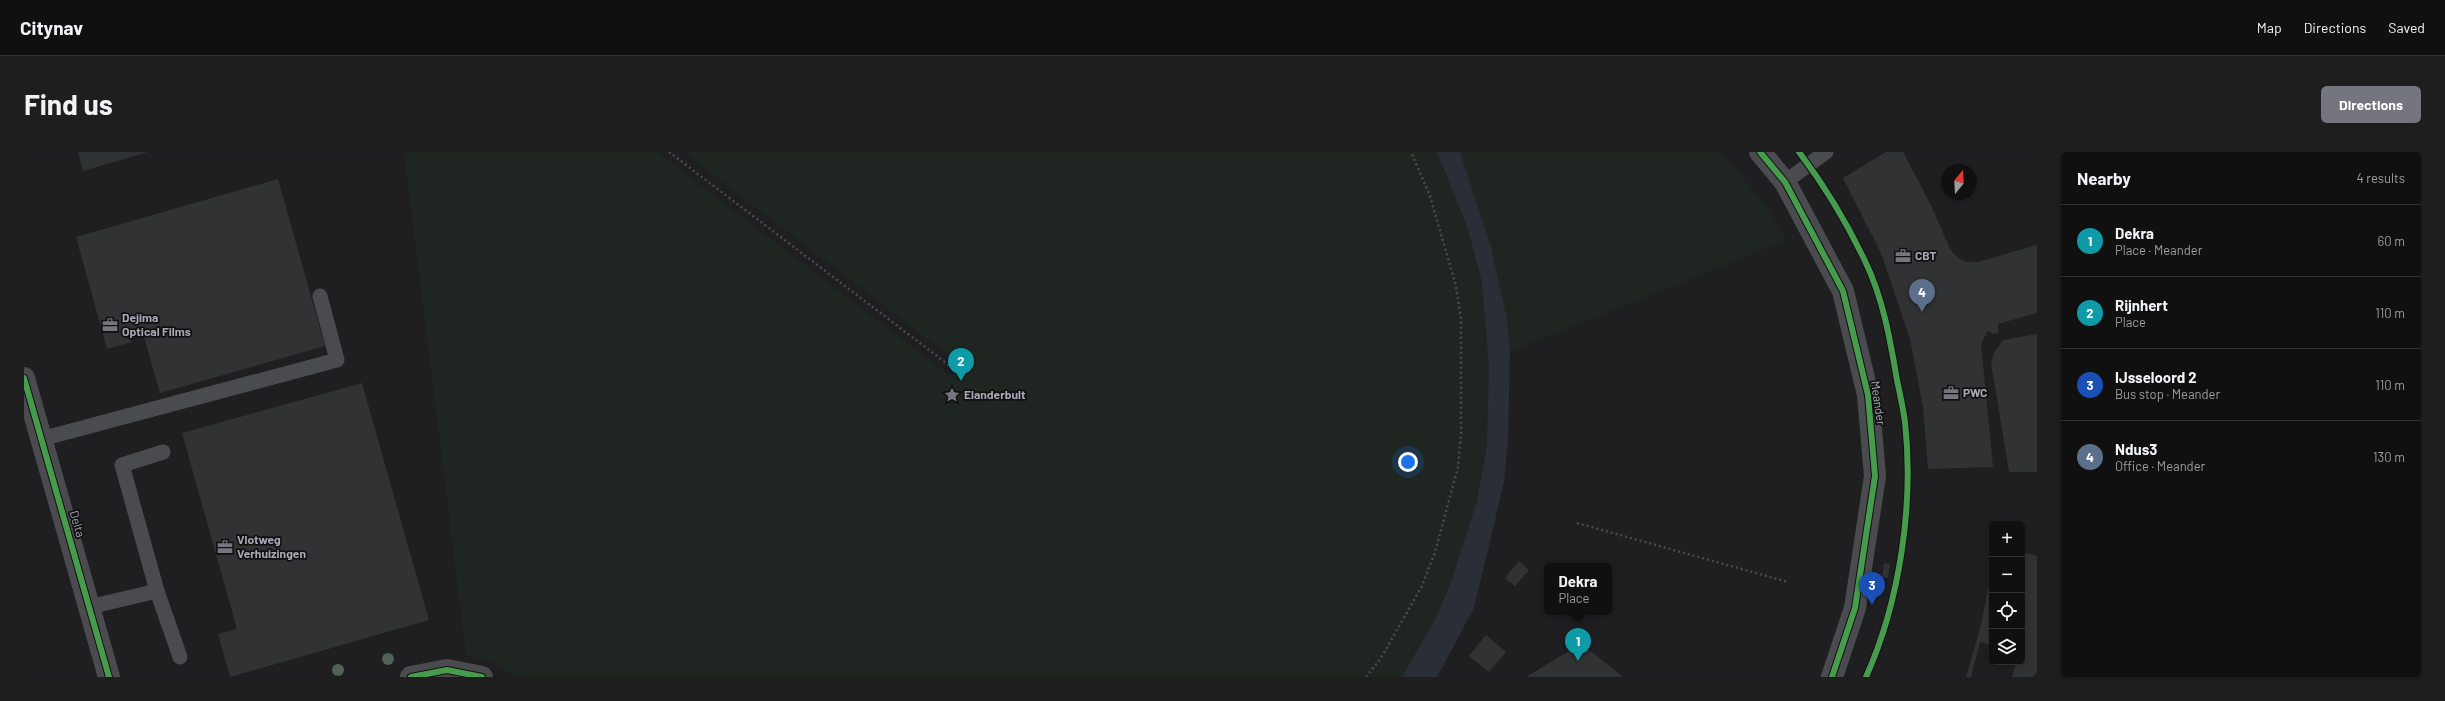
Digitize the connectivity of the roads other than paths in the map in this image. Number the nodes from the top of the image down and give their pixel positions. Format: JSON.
{"nodes":[{"id":1,"x":1760,"y":152,"type":"edge"},
{"id":2,"x":1826,"y":152,"type":"edge"},
{"id":3,"x":1785,"y":182,"type":"junction"},
{"id":4,"x":320,"y":296,"type":"dead end"},
{"id":5,"x":24,"y":378,"type":"edge"},
{"id":6,"x":41,"y":438,"type":"junction"},
{"id":7,"x":163,"y":452,"type":"dead end"},
{"id":8,"x":157,"y":591,"type":"junction"},
{"id":9,"x":89,"y":607,"type":"junction"},
{"id":10,"x":180,"y":657,"type":"dead end"},
{"id":11,"x":109,"y":677,"type":"edge"},
{"id":12,"x":411,"y":677,"type":"edge"},
{"id":13,"x":482,"y":677,"type":"edge"},
{"id":14,"x":1832,"y":677,"type":"edge"}],
"edges":[{"from":1,"to":3,"type":"street","name":"Meander"},
{"from":2,"to":3,"type":"lane"},
{"from":3,"to":14,"type":"street","name":"Meander"},
{"from":4,"to":6,"type":"lane"},
{"from":5,"to":6,"type":"street","name":"Delta"},
{"from":6,"to":9,"type":"street","name":"Delta"},
{"from":7,"to":8,"type":"lane"},
{"from":8,"to":9,"type":"lane"},
{"from":8,"to":10,"type":"lane"},
{"from":9,"to":11,"type":"street","name":"Delta"},
{"from":12,"to":13,"type":"street"}]}
